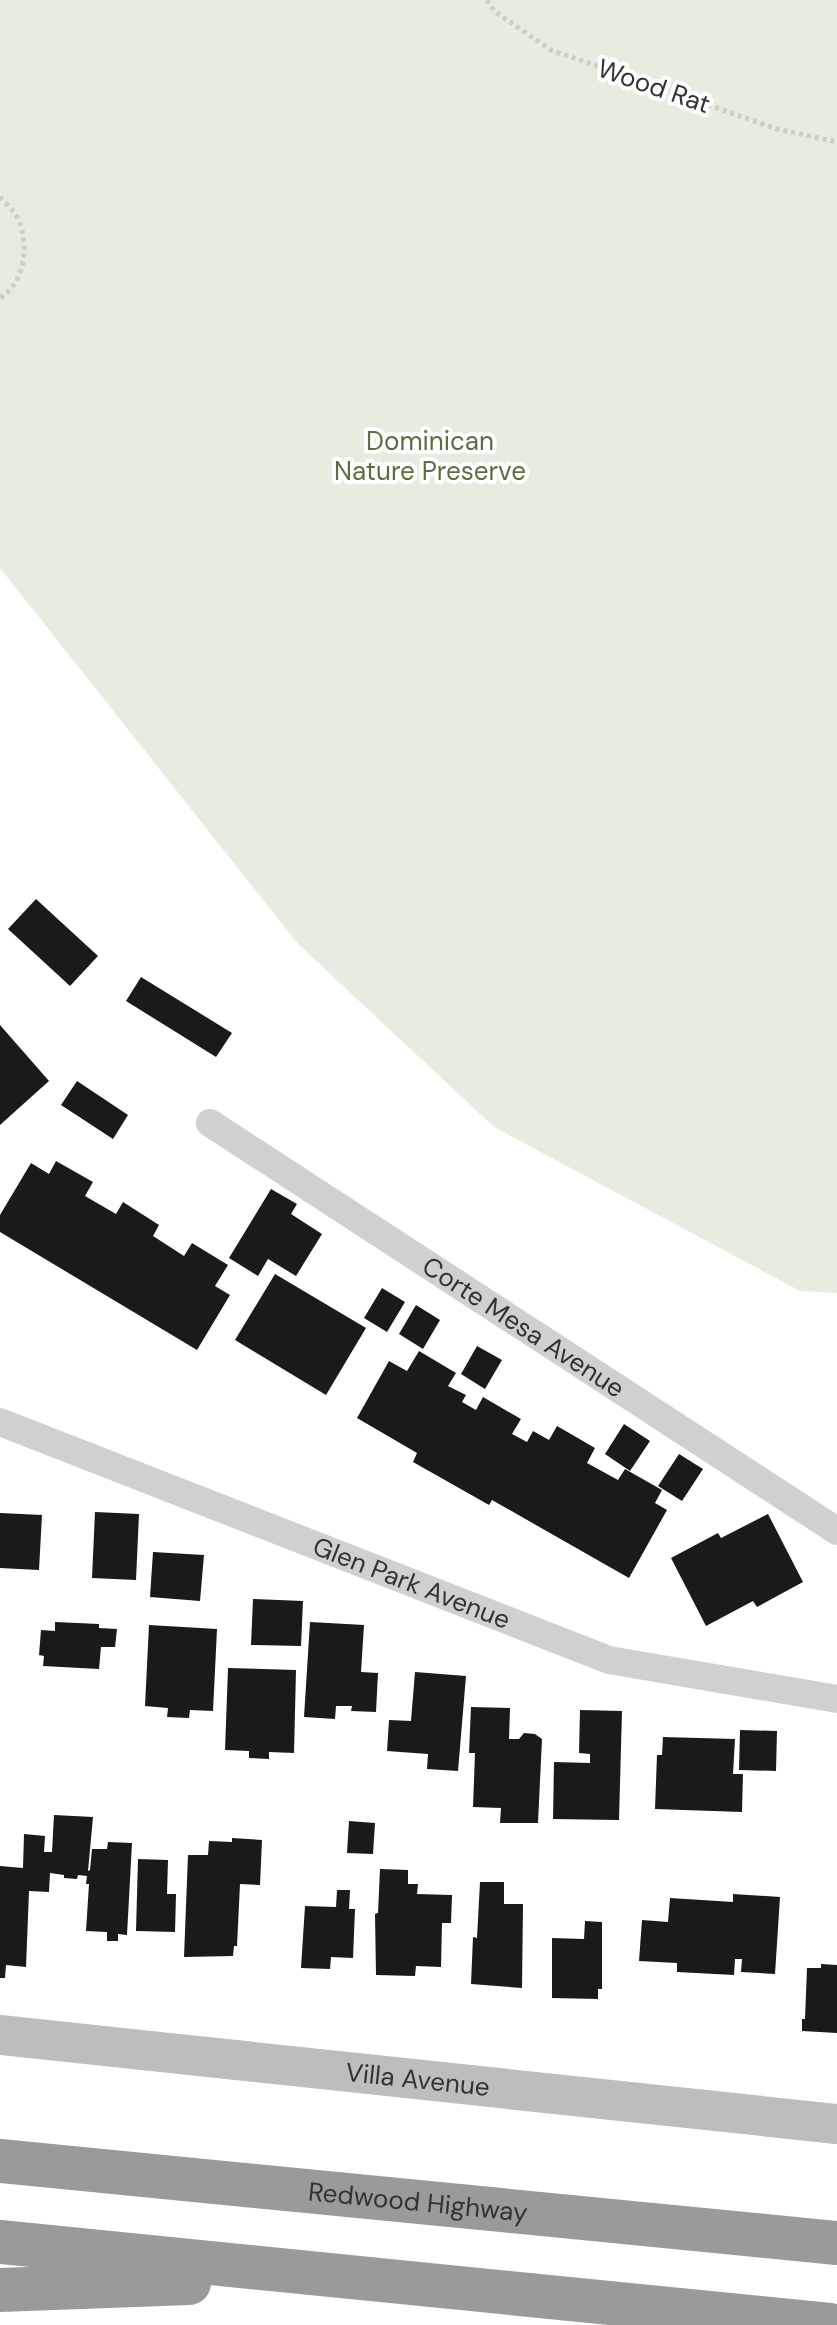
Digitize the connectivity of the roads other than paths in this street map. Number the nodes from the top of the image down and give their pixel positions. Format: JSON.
{"nodes":[{"id":1,"x":210,"y":1123,"type":"dead end"},
{"id":2,"x":0,"y":1422,"type":"edge"},
{"id":3,"x":837,"y":1531,"type":"edge"},
{"id":4,"x":837,"y":1699,"type":"edge"},
{"id":5,"x":0,"y":2035,"type":"edge"},
{"id":6,"x":837,"y":2124,"type":"edge"},
{"id":7,"x":0,"y":2161,"type":"edge"},
{"id":8,"x":0,"y":2242,"type":"edge"},
{"id":9,"x":837,"y":2243,"type":"edge"},
{"id":10,"x":360,"y":2277,"type":"junction"},
{"id":11,"x":0,"y":2290,"type":"edge"},
{"id":12,"x":830,"y":2325,"type":"edge"}],
"edges":[{"from":1,"to":3,"type":"street","name":"Corte Mesa Avenue"},
{"from":2,"to":4,"type":"street","name":"Glen Park Avenue"},
{"from":5,"to":6,"type":"street","name":"Villa Avenue"},
{"from":7,"to":9,"type":"highway","name":"Redwood Highway"},
{"from":8,"to":10,"type":"highway"},
{"from":10,"to":11,"type":"highway"},
{"from":10,"to":12,"type":"highway"}]}
